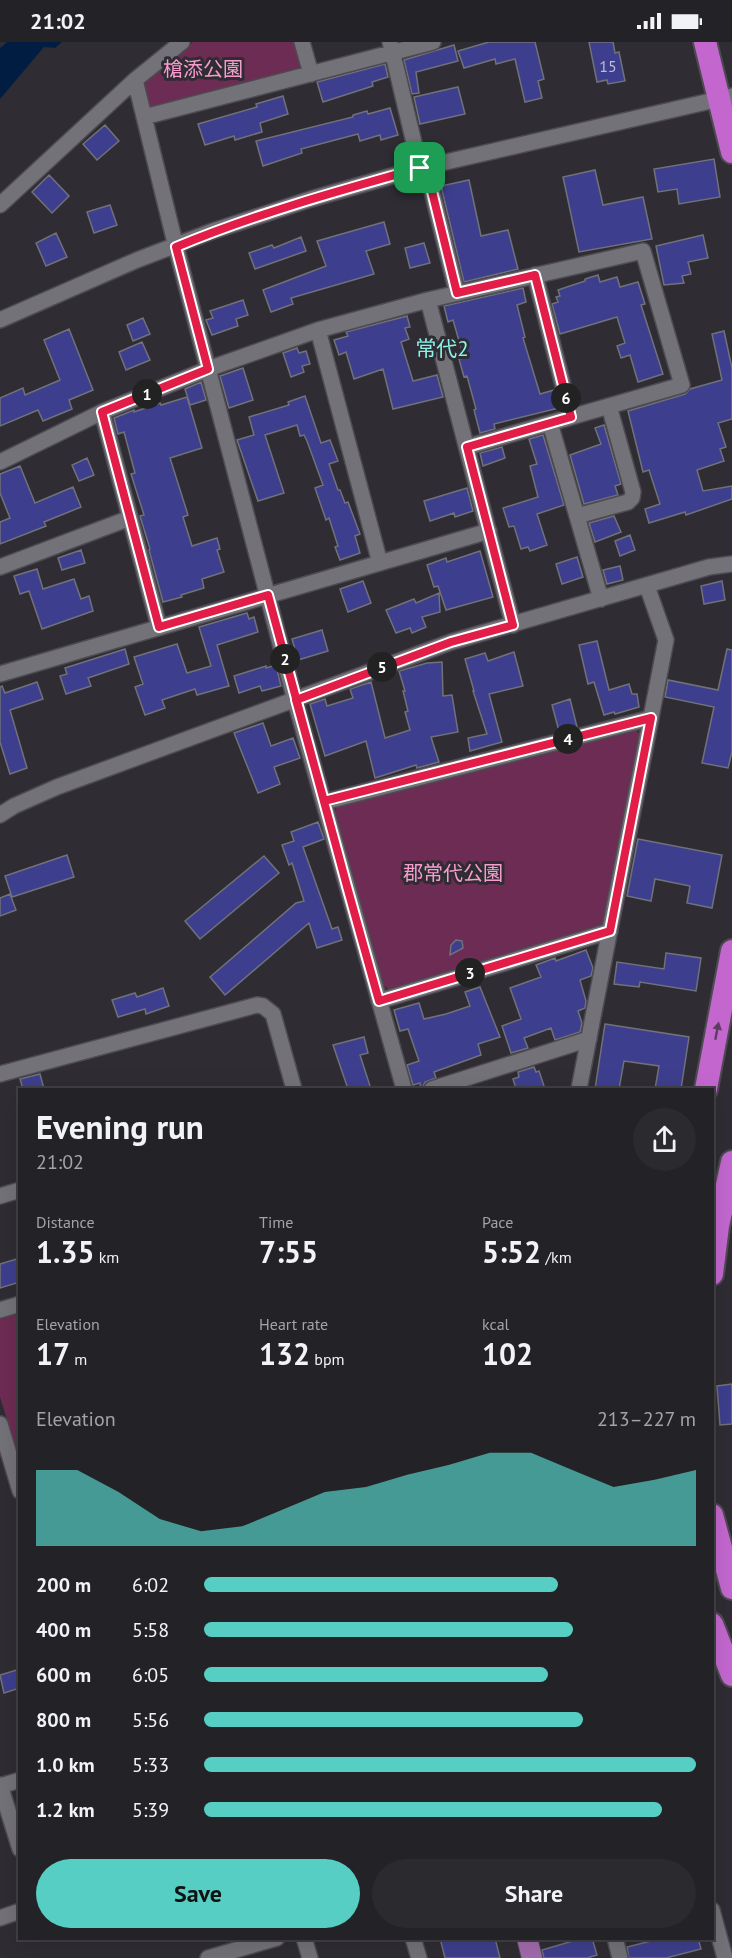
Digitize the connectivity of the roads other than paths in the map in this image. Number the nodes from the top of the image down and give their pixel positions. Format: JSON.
{"nodes":[{"id":1,"x":182,"y":42,"type":"edge"},
{"id":2,"x":302,"y":42,"type":"edge"},
{"id":3,"x":433,"y":42,"type":"edge"},
{"id":4,"x":705,"y":42,"type":"edge"},
{"id":5,"x":391,"y":47,"type":"edge"},
{"id":6,"x":310,"y":74,"type":"junction"},
{"id":7,"x":135,"y":81,"type":"junction"},
{"id":8,"x":725,"y":98,"type":"edge"},
{"id":9,"x":144,"y":117,"type":"junction"},
{"id":10,"x":732,"y":152,"type":"edge"},
{"id":11,"x":423,"y":167,"type":"junction"},
{"id":12,"x":0,"y":205,"type":"edge"},
{"id":13,"x":176,"y":247,"type":"junction"},
{"id":14,"x":535,"y":275,"type":"junction"},
{"id":15,"x":457,"y":293,"type":"junction"},
{"id":16,"x":428,"y":300,"type":"junction"},
{"id":17,"x":0,"y":320,"type":"edge"},
{"id":18,"x":318,"y":330,"type":"junction"},
{"id":19,"x":208,"y":369,"type":"junction"},
{"id":20,"x":609,"y":406,"type":"junction"},
{"id":21,"x":102,"y":412,"type":"junction"},
{"id":22,"x":571,"y":417,"type":"junction"},
{"id":23,"x":550,"y":423,"type":"junction"},
{"id":24,"x":467,"y":447,"type":"junction"},
{"id":25,"x":0,"y":462,"type":"edge"},
{"id":26,"x":577,"y":516,"type":"junction"},
{"id":27,"x":130,"y":518,"type":"junction"},
{"id":28,"x":489,"y":531,"type":"junction"},
{"id":29,"x":380,"y":563,"type":"junction"},
{"id":30,"x":732,"y":564,"type":"edge"},
{"id":31,"x":0,"y":567,"type":"edge"},
{"id":32,"x":647,"y":586,"type":"junction"},
{"id":33,"x":268,"y":595,"type":"junction"},
{"id":34,"x":601,"y":599,"type":"junction"},
{"id":35,"x":513,"y":625,"type":"junction"},
{"id":36,"x":159,"y":627,"type":"junction"},
{"id":37,"x":0,"y":674,"type":"edge"},
{"id":38,"x":296,"y":700,"type":"junction"},
{"id":39,"x":651,"y":718,"type":"junction"},
{"id":40,"x":324,"y":801,"type":"junction"},
{"id":41,"x":0,"y":815,"type":"edge"},
{"id":42,"x":610,"y":931,"type":"junction"},
{"id":43,"x":732,"y":951,"type":"edge"},
{"id":44,"x":379,"y":1001,"type":"junction"},
{"id":45,"x":589,"y":1040,"type":"junction"},
{"id":46,"x":0,"y":1074,"type":"edge"},
{"id":47,"x":294,"y":1088,"type":"edge"},
{"id":48,"x":404,"y":1088,"type":"edge"},
{"id":49,"x":435,"y":1088,"type":"edge"},
{"id":50,"x":579,"y":1088,"type":"edge"},
{"id":51,"x":706,"y":1088,"type":"edge"},
{"id":52,"x":732,"y":1162,"type":"edge"},
{"id":53,"x":18,"y":1191,"type":"edge"},
{"id":54,"x":0,"y":1196,"type":"edge"},
{"id":55,"x":725,"y":1229,"type":"edge"},
{"id":56,"x":714,"y":1267,"type":"edge"},
{"id":57,"x":18,"y":1305,"type":"edge"},
{"id":58,"x":0,"y":1310,"type":"edge"},
{"id":59,"x":0,"y":1424,"type":"edge"},
{"id":60,"x":18,"y":1484,"type":"edge"},
{"id":61,"x":714,"y":1523,"type":"edge"},
{"id":62,"x":726,"y":1574,"type":"edge"},
{"id":63,"x":714,"y":1629,"type":"edge"},
{"id":64,"x":732,"y":1675,"type":"edge"},
{"id":65,"x":18,"y":1780,"type":"edge"},
{"id":66,"x":0,"y":1785,"type":"edge"},
{"id":67,"x":18,"y":1843,"type":"edge"},
{"id":68,"x":18,"y":1912,"type":"edge"},
{"id":69,"x":714,"y":1917,"type":"edge"},
{"id":70,"x":0,"y":1918,"type":"edge"},
{"id":71,"x":270,"y":1940,"type":"edge"},
{"id":72,"x":305,"y":1940,"type":"edge"},
{"id":73,"x":414,"y":1940,"type":"edge"},
{"id":74,"x":528,"y":1940,"type":"edge"},
{"id":75,"x":616,"y":1940,"type":"edge"},
{"id":76,"x":208,"y":1958,"type":"edge"},
{"id":77,"x":310,"y":1958,"type":"edge"},
{"id":78,"x":419,"y":1958,"type":"edge"},
{"id":79,"x":532,"y":1958,"type":"edge"},
{"id":80,"x":620,"y":1958,"type":"edge"},
{"id":81,"x":725,"y":1958,"type":"edge"}],
"edges":[{"from":1,"to":7,"type":"street"},
{"from":2,"to":6,"type":"street"},
{"from":3,"to":5,"type":"street"},
{"from":4,"to":8,"type":"highway"},
{"from":5,"to":6,"type":"street"},
{"from":5,"to":11,"type":"street"},
{"from":6,"to":9,"type":"street"},
{"from":7,"to":9,"type":"street"},
{"from":7,"to":12,"type":"street"},
{"from":8,"to":10,"type":"highway"},
{"from":8,"to":11,"type":"street"},
{"from":9,"to":13,"type":"street"},
{"from":11,"to":13,"type":"street"},
{"from":11,"to":15,"type":"street"},
{"from":13,"to":17,"type":"street"},
{"from":13,"to":19,"type":"street"},
{"from":14,"to":15,"type":"street"},
{"from":14,"to":20,"type":"street"},
{"from":14,"to":22,"type":"street"},
{"from":15,"to":16,"type":"street"},
{"from":16,"to":18,"type":"street"},
{"from":16,"to":24,"type":"street"},
{"from":18,"to":19,"type":"street"},
{"from":18,"to":29,"type":"street"},
{"from":19,"to":21,"type":"street"},
{"from":19,"to":33,"type":"street"},
{"from":20,"to":22,"type":"street"},
{"from":20,"to":26,"type":"street"},
{"from":21,"to":25,"type":"street"},
{"from":21,"to":27,"type":"street"},
{"from":22,"to":23,"type":"street"},
{"from":23,"to":24,"type":"street"},
{"from":23,"to":26,"type":"street"},
{"from":24,"to":28,"type":"street"},
{"from":26,"to":34,"type":"street"},
{"from":27,"to":31,"type":"street"},
{"from":27,"to":36,"type":"street"},
{"from":28,"to":29,"type":"street"},
{"from":28,"to":35,"type":"street"},
{"from":29,"to":33,"type":"street"},
{"from":30,"to":32,"type":"street"},
{"from":32,"to":34,"type":"street"},
{"from":32,"to":39,"type":"street"},
{"from":33,"to":36,"type":"street"},
{"from":33,"to":38,"type":"street"},
{"from":34,"to":35,"type":"street"},
{"from":35,"to":38,"type":"street"},
{"from":36,"to":37,"type":"street"},
{"from":38,"to":40,"type":"street"},
{"from":38,"to":41,"type":"street"},
{"from":39,"to":40,"type":"street"},
{"from":39,"to":42,"type":"street"},
{"from":40,"to":44,"type":"street"},
{"from":42,"to":44,"type":"street"},
{"from":42,"to":45,"type":"street"},
{"from":51,"to":43,"type":"highway","one_way":true},
{"from":44,"to":48,"type":"street"},
{"from":45,"to":49,"type":"street"},
{"from":45,"to":50,"type":"street"},
{"from":46,"to":47,"type":"street"},
{"from":52,"to":55,"type":"highway"},
{"from":53,"to":54,"type":"street"},
{"from":55,"to":56,"type":"highway"},
{"from":57,"to":58,"type":"street"},
{"from":59,"to":60,"type":"street"},
{"from":61,"to":62,"type":"highway"},
{"from":63,"to":64,"type":"highway"},
{"from":65,"to":66,"type":"street"},
{"from":66,"to":67,"type":"street"},
{"from":68,"to":70,"type":"street"},
{"from":69,"to":81,"type":"street"},
{"from":71,"to":76,"type":"street"},
{"from":72,"to":77,"type":"street"},
{"from":73,"to":78,"type":"street"},
{"from":74,"to":79,"type":"main road"},
{"from":75,"to":80,"type":"street"}]}
